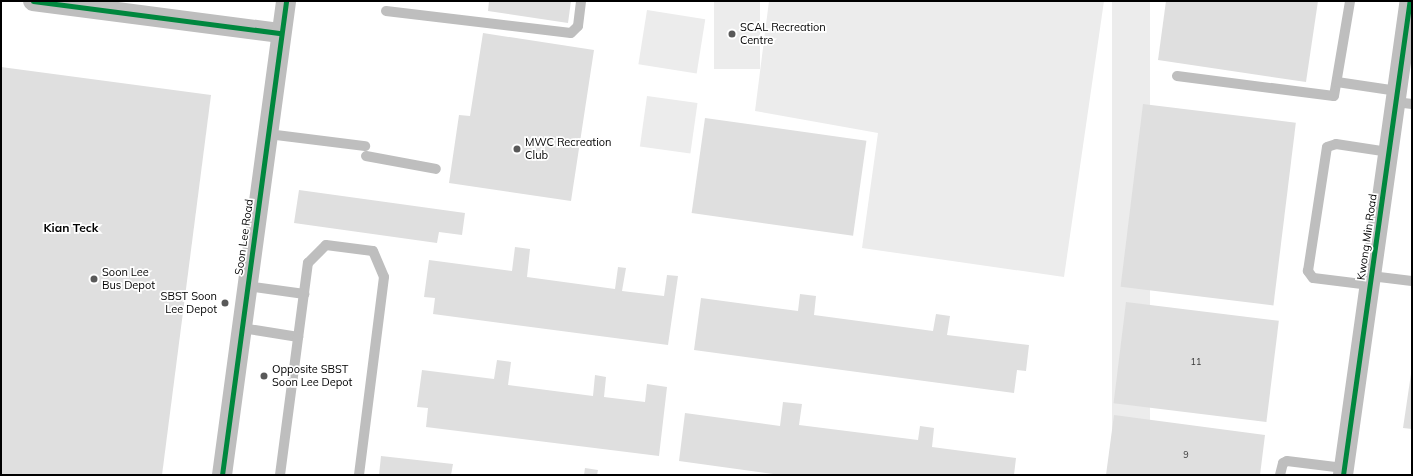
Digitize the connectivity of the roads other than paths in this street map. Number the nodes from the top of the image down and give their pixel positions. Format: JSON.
{"nodes":[{"id":1,"x":33,"y":1,"type":"edge"},
{"id":2,"x":286,"y":1,"type":"edge"},
{"id":3,"x":581,"y":1,"type":"edge"},
{"id":4,"x":1350,"y":1,"type":"edge"},
{"id":5,"x":1410,"y":1,"type":"edge"},
{"id":6,"x":386,"y":11,"type":"dead end"},
{"id":7,"x":281,"y":33,"type":"junction"},
{"id":8,"x":1177,"y":76,"type":"dead end"},
{"id":9,"x":1337,"y":82,"type":"junction"},
{"id":10,"x":1402,"y":99,"type":"edge"},
{"id":11,"x":268,"y":134,"type":"junction"},
{"id":12,"x":1389,"y":152,"type":"junction"},
{"id":13,"x":436,"y":169,"type":"dead end"},
{"id":14,"x":1370,"y":280,"type":"junction"},
{"id":15,"x":1412,"y":281,"type":"edge"},
{"id":16,"x":247,"y":286,"type":"junction"},
{"id":17,"x":304,"y":294,"type":"junction"},
{"id":18,"x":242,"y":328,"type":"junction"},
{"id":19,"x":298,"y":337,"type":"junction"},
{"id":20,"x":1343,"y":471,"type":"edge"},
{"id":21,"x":222,"y":475,"type":"edge"},
{"id":22,"x":280,"y":475,"type":"edge"},
{"id":23,"x":359,"y":475,"type":"edge"},
{"id":24,"x":1280,"y":475,"type":"edge"}],
"edges":[{"from":1,"to":7,"type":"street"},
{"from":2,"to":7,"type":"street","name":"Soon Lee Road"},
{"from":3,"to":6,"type":"lane"},
{"from":4,"to":9,"type":"lane"},
{"from":5,"to":10,"type":"street","name":"Kwong Min Road"},
{"from":7,"to":11,"type":"street","name":"Soon Lee Road"},
{"from":8,"to":9,"type":"lane"},
{"from":9,"to":10,"type":"lane"},
{"from":10,"to":12,"type":"street","name":"Kwong Min Road"},
{"from":11,"to":13,"type":"lane"},
{"from":11,"to":16,"type":"street","name":"Soon Lee Road"},
{"from":12,"to":14,"type":"street","name":"Kwong Min Road"},
{"from":12,"to":14,"type":"lane"},
{"from":14,"to":15,"type":"lane"},
{"from":14,"to":20,"type":"street","name":"Kwong Min Road"},
{"from":16,"to":17,"type":"lane"},
{"from":16,"to":18,"type":"street","name":"Soon Lee Road"},
{"from":17,"to":19,"type":"lane"},
{"from":17,"to":23,"type":"lane"},
{"from":18,"to":19,"type":"lane"},
{"from":18,"to":21,"type":"street","name":"Soon Lee Road"},
{"from":19,"to":22,"type":"lane"},
{"from":20,"to":24,"type":"lane"}]}
